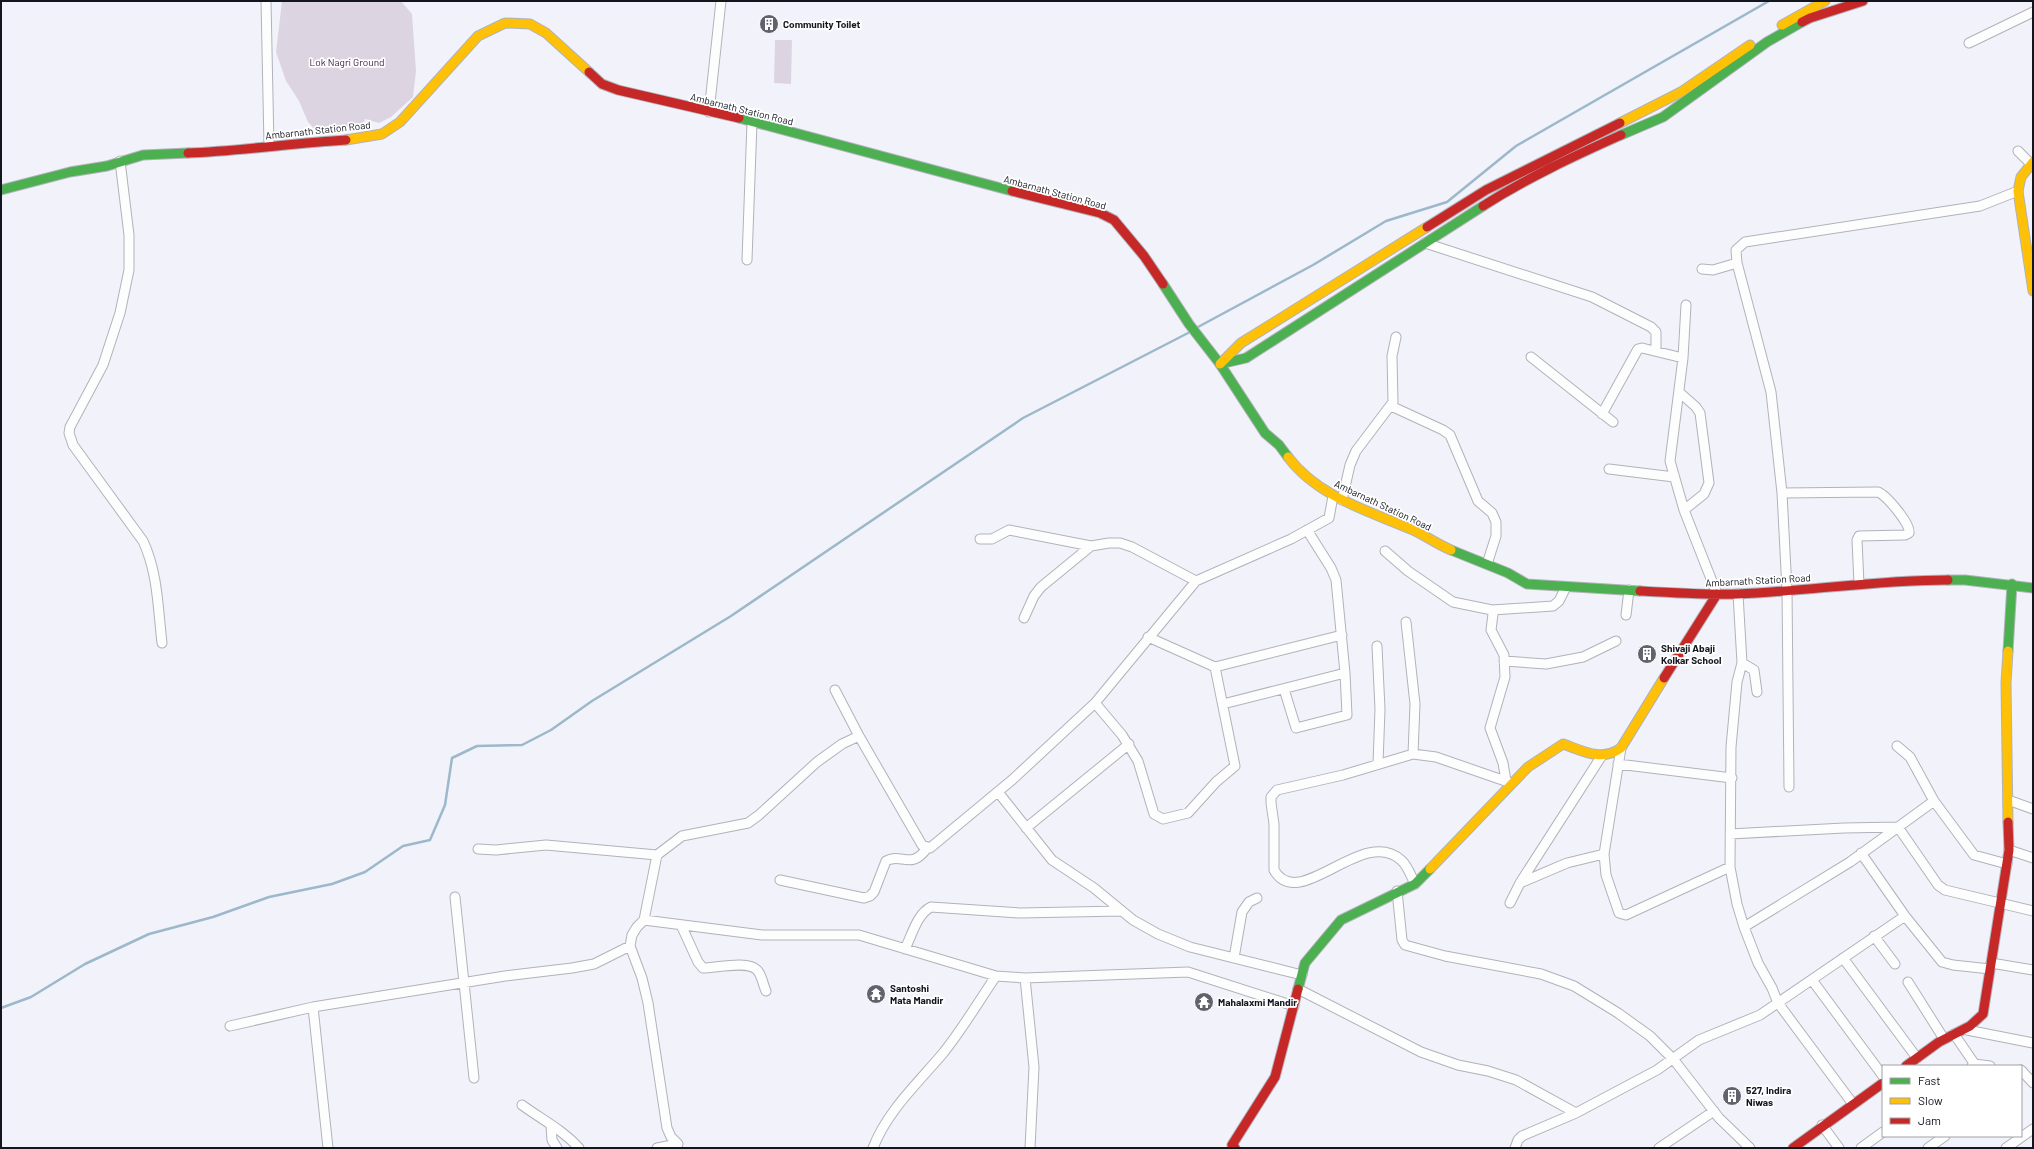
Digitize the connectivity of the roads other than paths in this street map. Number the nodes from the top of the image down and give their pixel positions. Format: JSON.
{"nodes":[{"id":1,"x":266,"y":1,"type":"edge"},
{"id":2,"x":721,"y":1,"type":"edge"},
{"id":3,"x":1825,"y":1,"type":"edge"},
{"id":4,"x":1863,"y":1,"type":"edge"},
{"id":5,"x":2033,"y":12,"type":"edge"},
{"id":6,"x":1968,"y":43,"type":"dead end"},
{"id":7,"x":709,"y":112,"type":"junction"},
{"id":8,"x":752,"y":122,"type":"junction"},
{"id":9,"x":269,"y":146,"type":"junction"},
{"id":10,"x":2018,"y":151,"type":"dead end"},
{"id":11,"x":120,"y":161,"type":"junction"},
{"id":12,"x":2032,"y":163,"type":"edge"},
{"id":13,"x":1,"y":190,"type":"edge"},
{"id":14,"x":2018,"y":191,"type":"junction"},
{"id":15,"x":1425,"y":243,"type":"junction"},
{"id":16,"x":747,"y":260,"type":"dead end"},
{"id":17,"x":1737,"y":263,"type":"junction"},
{"id":18,"x":1702,"y":269,"type":"dead end"},
{"id":19,"x":2033,"y":291,"type":"edge"},
{"id":20,"x":1686,"y":305,"type":"dead end"},
{"id":21,"x":1396,"y":336,"type":"dead end"},
{"id":22,"x":1656,"y":351,"type":"junction"},
{"id":23,"x":1531,"y":357,"type":"dead end"},
{"id":24,"x":1683,"y":358,"type":"junction"},
{"id":25,"x":1220,"y":364,"type":"junction"},
{"id":26,"x":1678,"y":392,"type":"junction"},
{"id":27,"x":1391,"y":406,"type":"junction"},
{"id":28,"x":1602,"y":414,"type":"junction"},
{"id":29,"x":1613,"y":422,"type":"dead end"},
{"id":30,"x":1609,"y":469,"type":"dead end"},
{"id":31,"x":1674,"y":477,"type":"junction"},
{"id":32,"x":1782,"y":493,"type":"junction"},
{"id":33,"x":1333,"y":496,"type":"junction"},
{"id":34,"x":1342,"y":500,"type":"junction"},
{"id":35,"x":1684,"y":510,"type":"junction"},
{"id":36,"x":1307,"y":530,"type":"junction"},
{"id":37,"x":980,"y":539,"type":"dead end"},
{"id":38,"x":1092,"y":546,"type":"junction"},
{"id":39,"x":1384,"y":550,"type":"dead end"},
{"id":40,"x":1487,"y":564,"type":"junction"},
{"id":41,"x":1196,"y":581,"type":"junction"},
{"id":42,"x":1859,"y":584,"type":"junction"},
{"id":43,"x":2012,"y":584,"type":"junction"},
{"id":44,"x":1566,"y":587,"type":"junction"},
{"id":45,"x":2033,"y":588,"type":"edge"},
{"id":46,"x":1629,"y":590,"type":"junction"},
{"id":47,"x":1787,"y":590,"type":"junction"},
{"id":48,"x":1717,"y":594,"type":"junction"},
{"id":49,"x":1738,"y":594,"type":"junction"},
{"id":50,"x":1492,"y":610,"type":"junction"},
{"id":51,"x":1626,"y":615,"type":"dead end"},
{"id":52,"x":1024,"y":618,"type":"dead end"},
{"id":53,"x":1406,"y":622,"type":"dead end"},
{"id":54,"x":1342,"y":635,"type":"junction"},
{"id":55,"x":1148,"y":637,"type":"junction"},
{"id":56,"x":1616,"y":641,"type":"dead end"},
{"id":57,"x":162,"y":643,"type":"dead end"},
{"id":58,"x":1377,"y":646,"type":"dead end"},
{"id":59,"x":1504,"y":661,"type":"junction"},
{"id":60,"x":1742,"y":663,"type":"junction"},
{"id":61,"x":1215,"y":667,"type":"junction"},
{"id":62,"x":1345,"y":673,"type":"junction"},
{"id":63,"x":1284,"y":689,"type":"junction"},
{"id":64,"x":834,"y":690,"type":"dead end"},
{"id":65,"x":1757,"y":692,"type":"dead end"},
{"id":66,"x":1095,"y":702,"type":"junction"},
{"id":67,"x":1223,"y":704,"type":"junction"},
{"id":68,"x":859,"y":736,"type":"junction"},
{"id":69,"x":1129,"y":744,"type":"junction"},
{"id":70,"x":1897,"y":746,"type":"dead end"},
{"id":71,"x":1621,"y":748,"type":"junction"},
{"id":72,"x":1413,"y":754,"type":"junction"},
{"id":73,"x":1601,"y":757,"type":"junction"},
{"id":74,"x":1378,"y":764,"type":"junction"},
{"id":75,"x":1618,"y":764,"type":"junction"},
{"id":76,"x":1732,"y":778,"type":"junction"},
{"id":77,"x":1509,"y":782,"type":"junction"},
{"id":78,"x":1789,"y":787,"type":"dead end"},
{"id":79,"x":998,"y":792,"type":"junction"},
{"id":80,"x":2008,"y":800,"type":"junction"},
{"id":81,"x":1934,"y":802,"type":"junction"},
{"id":82,"x":2033,"y":809,"type":"edge"},
{"id":83,"x":1898,"y":827,"type":"junction"},
{"id":84,"x":1026,"y":828,"type":"junction"},
{"id":85,"x":1730,"y":834,"type":"junction"},
{"id":86,"x":926,"y":848,"type":"junction"},
{"id":87,"x":478,"y":849,"type":"dead end"},
{"id":88,"x":2009,"y":850,"type":"junction"},
{"id":89,"x":1604,"y":854,"type":"junction"},
{"id":90,"x":1861,"y":854,"type":"junction"},
{"id":91,"x":657,"y":855,"type":"junction"},
{"id":92,"x":2033,"y":858,"type":"edge"},
{"id":93,"x":2007,"y":864,"type":"junction"},
{"id":94,"x":1730,"y":867,"type":"junction"},
{"id":95,"x":780,"y":880,"type":"dead end"},
{"id":96,"x":1520,"y":883,"type":"junction"},
{"id":97,"x":1415,"y":884,"type":"junction"},
{"id":98,"x":1397,"y":891,"type":"junction"},
{"id":99,"x":455,"y":897,"type":"dead end"},
{"id":100,"x":1257,"y":898,"type":"dead end"},
{"id":101,"x":1510,"y":903,"type":"dead end"},
{"id":102,"x":2000,"y":904,"type":"junction"},
{"id":103,"x":1122,"y":911,"type":"junction"},
{"id":104,"x":2033,"y":911,"type":"edge"},
{"id":105,"x":1905,"y":916,"type":"junction"},
{"id":106,"x":644,"y":920,"type":"junction"},
{"id":107,"x":681,"y":925,"type":"junction"},
{"id":108,"x":1744,"y":927,"type":"junction"},
{"id":109,"x":1874,"y":936,"type":"junction"},
{"id":110,"x":630,"y":946,"type":"junction"},
{"id":111,"x":905,"y":949,"type":"junction"},
{"id":112,"x":1234,"y":958,"type":"junction"},
{"id":113,"x":1843,"y":958,"type":"junction"},
{"id":114,"x":1895,"y":964,"type":"dead end"},
{"id":115,"x":1990,"y":966,"type":"junction"},
{"id":116,"x":2033,"y":970,"type":"edge"},
{"id":117,"x":1302,"y":975,"type":"junction"},
{"id":118,"x":996,"y":976,"type":"junction"},
{"id":119,"x":1025,"y":978,"type":"junction"},
{"id":120,"x":1812,"y":980,"type":"junction"},
{"id":121,"x":1908,"y":982,"type":"dead end"},
{"id":122,"x":464,"y":983,"type":"junction"},
{"id":123,"x":1298,"y":989,"type":"junction"},
{"id":124,"x":766,"y":991,"type":"dead end"},
{"id":125,"x":1778,"y":1003,"type":"junction"},
{"id":126,"x":1294,"y":1006,"type":"junction"},
{"id":127,"x":313,"y":1007,"type":"junction"},
{"id":128,"x":230,"y":1026,"type":"dead end"},
{"id":129,"x":1967,"y":1030,"type":"junction"},
{"id":130,"x":1954,"y":1034,"type":"junction"},
{"id":131,"x":1944,"y":1039,"type":"junction"},
{"id":132,"x":2033,"y":1043,"type":"edge"},
{"id":133,"x":1917,"y":1058,"type":"junction"},
{"id":134,"x":1674,"y":1060,"type":"junction"},
{"id":135,"x":1907,"y":1065,"type":"edge"},
{"id":136,"x":1974,"y":1065,"type":"edge"},
{"id":137,"x":2022,"y":1071,"type":"edge"},
{"id":138,"x":1882,"y":1075,"type":"edge"},
{"id":139,"x":474,"y":1078,"type":"dead end"},
{"id":140,"x":1882,"y":1084,"type":"edge"},
{"id":141,"x":2033,"y":1084,"type":"edge"},
{"id":142,"x":1853,"y":1104,"type":"junction"},
{"id":143,"x":522,"y":1105,"type":"dead end"},
{"id":144,"x":1714,"y":1111,"type":"junction"},
{"id":145,"x":1576,"y":1112,"type":"junction"},
{"id":146,"x":1822,"y":1125,"type":"junction"},
{"id":147,"x":551,"y":1126,"type":"junction"},
{"id":148,"x":2033,"y":1129,"type":"edge"},
{"id":149,"x":1882,"y":1133,"type":"edge"},
{"id":150,"x":2022,"y":1136,"type":"edge"},
{"id":151,"x":1944,"y":1137,"type":"edge"},
{"id":152,"x":2021,"y":1137,"type":"edge"},
{"id":153,"x":679,"y":1146,"type":"edge"},
{"id":154,"x":1232,"y":1147,"type":"edge"},
{"id":155,"x":328,"y":1148,"type":"edge"},
{"id":156,"x":557,"y":1148,"type":"edge"},
{"id":157,"x":579,"y":1148,"type":"edge"},
{"id":158,"x":657,"y":1148,"type":"edge"},
{"id":159,"x":873,"y":1148,"type":"edge"},
{"id":160,"x":1030,"y":1148,"type":"edge"},
{"id":161,"x":1515,"y":1148,"type":"edge"},
{"id":162,"x":1659,"y":1148,"type":"edge"},
{"id":163,"x":1750,"y":1148,"type":"edge"},
{"id":164,"x":1793,"y":1148,"type":"edge"},
{"id":165,"x":1840,"y":1148,"type":"edge"},
{"id":166,"x":1861,"y":1148,"type":"edge"},
{"id":167,"x":1928,"y":1148,"type":"edge"},
{"id":168,"x":2006,"y":1148,"type":"edge"}],
"edges":[{"from":1,"to":9,"type":"street"},
{"from":2,"to":7,"type":"street"},
{"from":3,"to":25,"type":"main road"},
{"from":4,"to":15,"type":"main road"},
{"from":5,"to":6,"type":"street"},
{"from":7,"to":8,"type":"main road","name":"Ambarnath Station Road"},
{"from":7,"to":9,"type":"main road","name":"Ambarnath Station Road"},
{"from":8,"to":16,"type":"street"},
{"from":8,"to":25,"type":"main road","name":"Ambarnath Station Road"},
{"from":9,"to":11,"type":"main road","name":"Ambarnath Station Road"},
{"from":10,"to":12,"type":"street"},
{"from":11,"to":13,"type":"main road","name":"Ambarnath Station Road"},
{"from":11,"to":57,"type":"street"},
{"from":12,"to":14,"type":"main road"},
{"from":14,"to":17,"type":"street"},
{"from":14,"to":19,"type":"main road"},
{"from":15,"to":22,"type":"street"},
{"from":15,"to":25,"type":"main road"},
{"from":17,"to":18,"type":"street"},
{"from":17,"to":32,"type":"street"},
{"from":20,"to":24,"type":"street"},
{"from":21,"to":27,"type":"street"},
{"from":22,"to":24,"type":"street"},
{"from":22,"to":28,"type":"street"},
{"from":23,"to":28,"type":"street"},
{"from":24,"to":26,"type":"street"},
{"from":25,"to":33,"type":"main road","name":"Ambarnath Station Road"},
{"from":26,"to":31,"type":"street"},
{"from":26,"to":35,"type":"street"},
{"from":27,"to":34,"type":"street"},
{"from":27,"to":40,"type":"street"},
{"from":28,"to":29,"type":"street"},
{"from":30,"to":31,"type":"street"},
{"from":31,"to":35,"type":"street"},
{"from":32,"to":42,"type":"street"},
{"from":32,"to":47,"type":"street"},
{"from":33,"to":34,"type":"main road","name":"Ambarnath Station Road"},
{"from":33,"to":36,"type":"street"},
{"from":34,"to":40,"type":"main road","name":"Ambarnath Station Road"},
{"from":35,"to":48,"type":"street"},
{"from":36,"to":41,"type":"street"},
{"from":36,"to":54,"type":"street"},
{"from":37,"to":38,"type":"street"},
{"from":38,"to":41,"type":"street"},
{"from":38,"to":52,"type":"street"},
{"from":39,"to":50,"type":"street"},
{"from":40,"to":44,"type":"main road","name":"Ambarnath Station Road"},
{"from":41,"to":55,"type":"street"},
{"from":42,"to":43,"type":"main road","name":"Ambarnath Station Road"},
{"from":42,"to":47,"type":"main road","name":"Ambarnath Station Road"},
{"from":43,"to":45,"type":"main road","name":"Ambarnath Station Road"},
{"from":43,"to":80,"type":"main road"},
{"from":44,"to":46,"type":"main road","name":"Ambarnath Station Road"},
{"from":44,"to":50,"type":"street"},
{"from":46,"to":48,"type":"main road","name":"Ambarnath Station Road"},
{"from":46,"to":51,"type":"street"},
{"from":47,"to":49,"type":"main road","name":"Ambarnath Station Road"},
{"from":47,"to":78,"type":"street"},
{"from":48,"to":49,"type":"main road","name":"Ambarnath Station Road"},
{"from":48,"to":71,"type":"main road"},
{"from":49,"to":60,"type":"street"},
{"from":50,"to":59,"type":"street"},
{"from":53,"to":72,"type":"street"},
{"from":54,"to":61,"type":"street"},
{"from":54,"to":62,"type":"street"},
{"from":55,"to":61,"type":"street"},
{"from":55,"to":66,"type":"street"},
{"from":56,"to":59,"type":"street"},
{"from":58,"to":74,"type":"street"},
{"from":59,"to":77,"type":"street"},
{"from":60,"to":65,"type":"street"},
{"from":60,"to":76,"type":"street"},
{"from":61,"to":67,"type":"street"},
{"from":62,"to":63,"type":"street"},
{"from":62,"to":63,"type":"street"},
{"from":63,"to":67,"type":"street"},
{"from":64,"to":68,"type":"street"},
{"from":66,"to":69,"type":"street"},
{"from":66,"to":79,"type":"street"},
{"from":67,"to":69,"type":"street"},
{"from":68,"to":86,"type":"street"},
{"from":68,"to":91,"type":"street"},
{"from":69,"to":84,"type":"street"},
{"from":70,"to":81,"type":"street"},
{"from":71,"to":73,"type":"main road"},
{"from":71,"to":75,"type":"street"},
{"from":72,"to":74,"type":"street"},
{"from":72,"to":77,"type":"street"},
{"from":73,"to":77,"type":"main road"},
{"from":73,"to":96,"type":"street"},
{"from":74,"to":97,"type":"street"},
{"from":75,"to":76,"type":"street"},
{"from":75,"to":89,"type":"street"},
{"from":76,"to":85,"type":"street"},
{"from":77,"to":97,"type":"main road"},
{"from":79,"to":84,"type":"street"},
{"from":79,"to":86,"type":"street"},
{"from":80,"to":82,"type":"street"},
{"from":80,"to":88,"type":"main road"},
{"from":81,"to":83,"type":"street"},
{"from":81,"to":93,"type":"street"},
{"from":83,"to":85,"type":"street"},
{"from":83,"to":90,"type":"street"},
{"from":83,"to":102,"type":"street"},
{"from":84,"to":103,"type":"street"},
{"from":85,"to":94,"type":"street"},
{"from":86,"to":95,"type":"street"},
{"from":87,"to":91,"type":"street"},
{"from":88,"to":92,"type":"street"},
{"from":88,"to":93,"type":"main road"},
{"from":89,"to":94,"type":"street"},
{"from":89,"to":96,"type":"street"},
{"from":90,"to":105,"type":"street"},
{"from":90,"to":108,"type":"street"},
{"from":91,"to":106,"type":"street"},
{"from":93,"to":102,"type":"main road"},
{"from":94,"to":108,"type":"street"},
{"from":96,"to":101,"type":"street"},
{"from":97,"to":98,"type":"main road"},
{"from":98,"to":117,"type":"main road"},
{"from":98,"to":134,"type":"street"},
{"from":99,"to":122,"type":"street"},
{"from":100,"to":112,"type":"street"},
{"from":102,"to":104,"type":"street"},
{"from":102,"to":115,"type":"main road"},
{"from":103,"to":111,"type":"street"},
{"from":103,"to":112,"type":"street"},
{"from":105,"to":109,"type":"street"},
{"from":105,"to":115,"type":"street"},
{"from":106,"to":107,"type":"street"},
{"from":106,"to":110,"type":"street"},
{"from":107,"to":111,"type":"street"},
{"from":107,"to":124,"type":"street"},
{"from":108,"to":125,"type":"street"},
{"from":109,"to":113,"type":"street"},
{"from":109,"to":114,"type":"street"},
{"from":110,"to":122,"type":"street"},
{"from":110,"to":153,"type":"street"},
{"from":111,"to":118,"type":"street"},
{"from":112,"to":117,"type":"street"},
{"from":113,"to":120,"type":"street"},
{"from":113,"to":133,"type":"street"},
{"from":115,"to":116,"type":"street"},
{"from":115,"to":129,"type":"main road"},
{"from":117,"to":123,"type":"main road"},
{"from":118,"to":119,"type":"street"},
{"from":118,"to":159,"type":"street"},
{"from":119,"to":126,"type":"street"},
{"from":119,"to":160,"type":"street"},
{"from":120,"to":125,"type":"street"},
{"from":120,"to":138,"type":"street"},
{"from":121,"to":131,"type":"street"},
{"from":122,"to":127,"type":"street"},
{"from":122,"to":139,"type":"street"},
{"from":123,"to":126,"type":"main road"},
{"from":123,"to":145,"type":"street"},
{"from":125,"to":134,"type":"street"},
{"from":125,"to":142,"type":"street"},
{"from":126,"to":154,"type":"main road"},
{"from":127,"to":128,"type":"street"},
{"from":127,"to":155,"type":"street"},
{"from":129,"to":130,"type":"main road"},
{"from":129,"to":132,"type":"street"},
{"from":130,"to":131,"type":"main road"},
{"from":130,"to":136,"type":"street"},
{"from":131,"to":133,"type":"main road"},
{"from":133,"to":135,"type":"main road"},
{"from":134,"to":144,"type":"street"},
{"from":134,"to":145,"type":"street"},
{"from":137,"to":141,"type":"street"},
{"from":140,"to":142,"type":"main road"},
{"from":142,"to":146,"type":"main road"},
{"from":143,"to":147,"type":"street"},
{"from":144,"to":162,"type":"street"},
{"from":144,"to":163,"type":"street"},
{"from":145,"to":161,"type":"street"},
{"from":146,"to":164,"type":"main road"},
{"from":146,"to":165,"type":"street"},
{"from":147,"to":156,"type":"street"},
{"from":147,"to":157,"type":"street"},
{"from":148,"to":150,"type":"street"},
{"from":149,"to":166,"type":"street"},
{"from":151,"to":167,"type":"street"},
{"from":152,"to":168,"type":"street"},
{"from":153,"to":158,"type":"street"}]}
